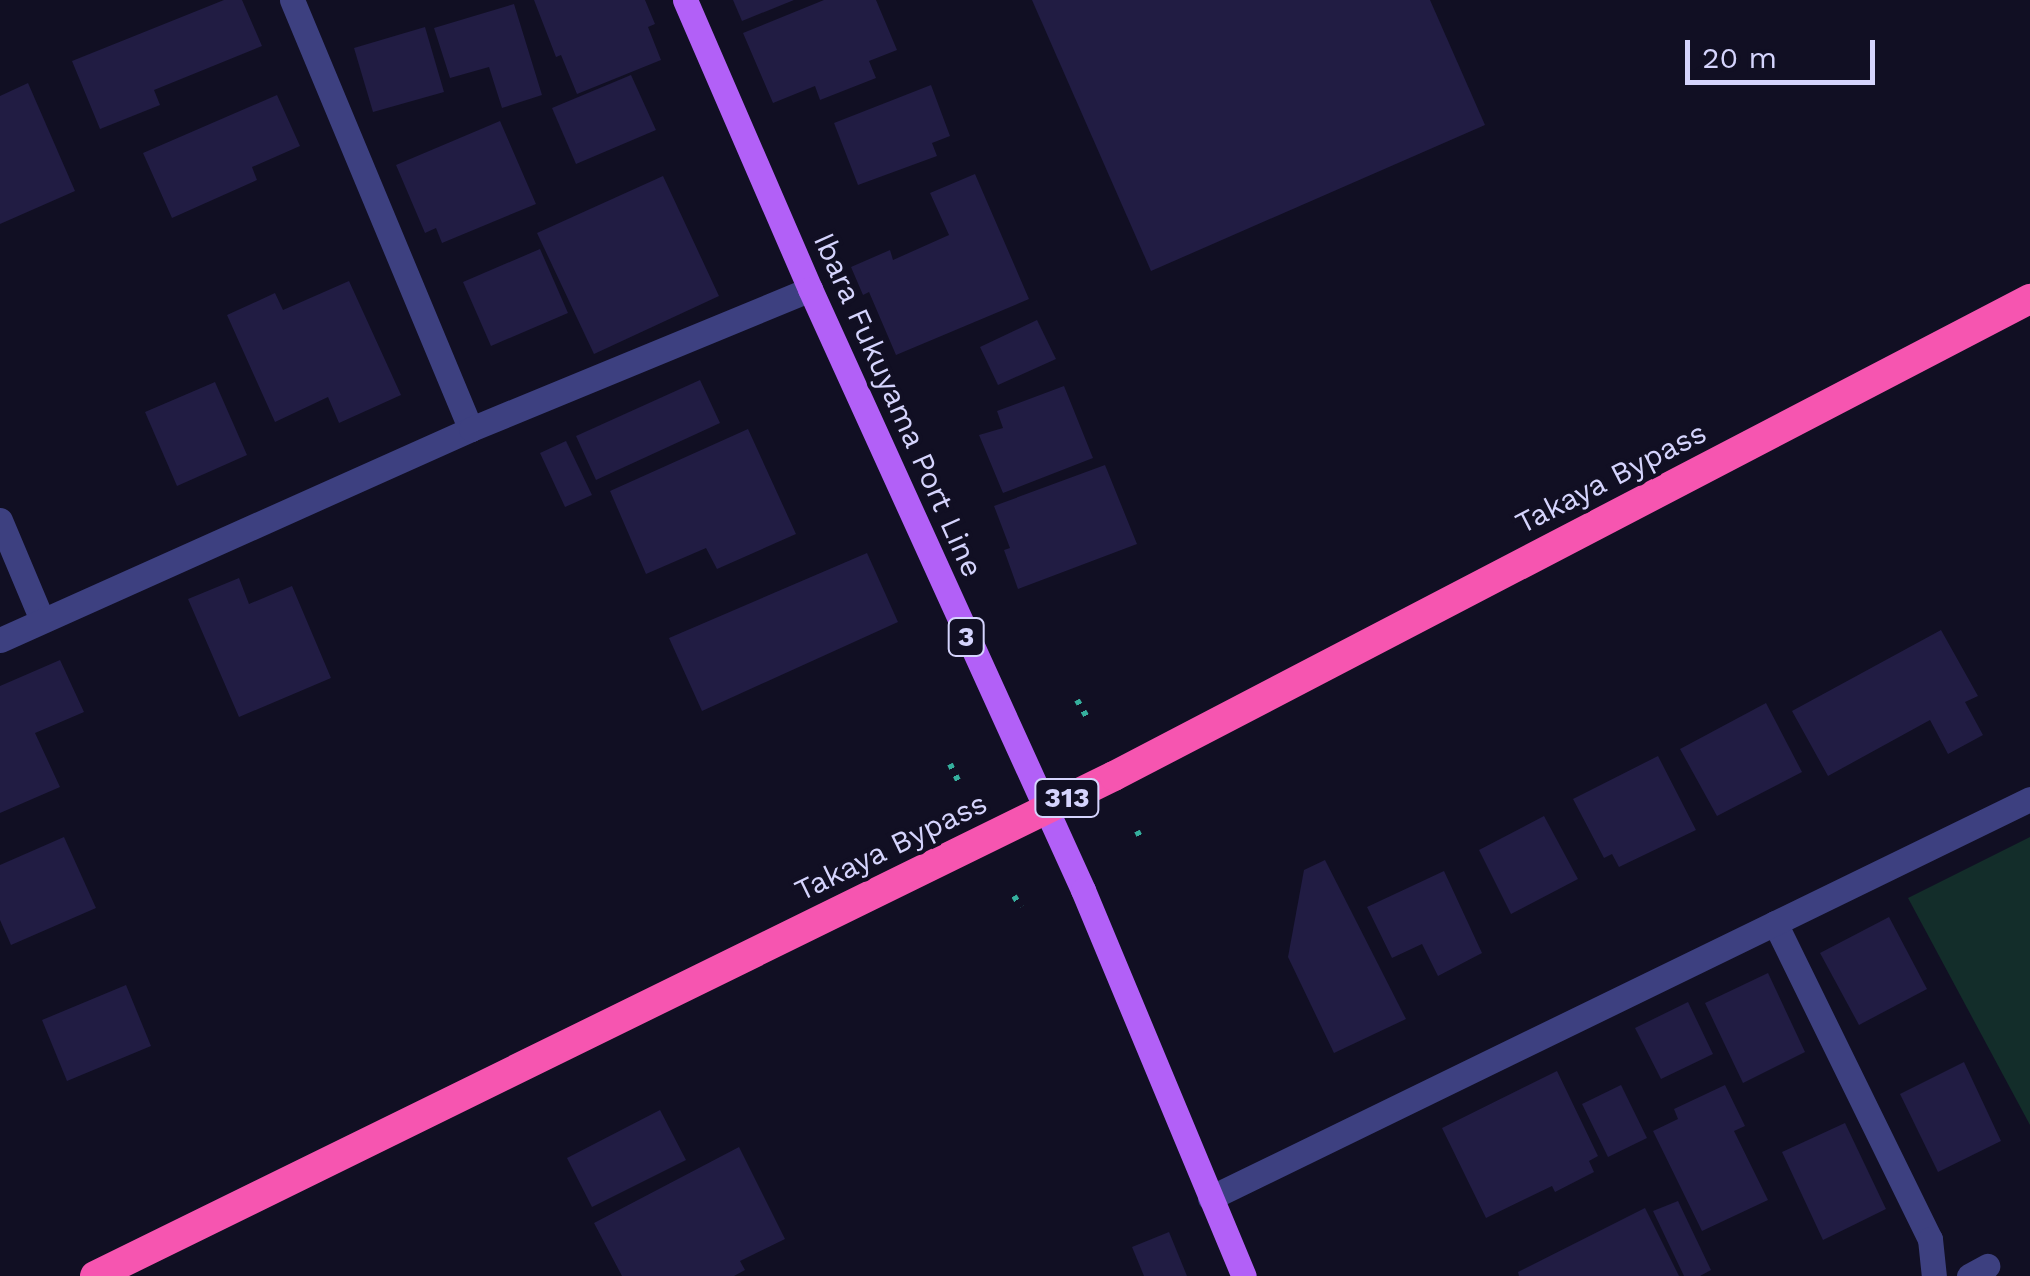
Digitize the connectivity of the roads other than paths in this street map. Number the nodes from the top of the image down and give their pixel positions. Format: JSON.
{"nodes":[{"id":1,"x":292,"y":0,"type":"edge"},
{"id":2,"x":686,"y":0,"type":"edge"},
{"id":3,"x":810,"y":289,"type":"junction"},
{"id":4,"x":2030,"y":300,"type":"edge"},
{"id":5,"x":471,"y":429,"type":"junction"},
{"id":6,"x":0,"y":520,"type":"edge"},
{"id":7,"x":42,"y":620,"type":"junction"},
{"id":8,"x":0,"y":640,"type":"edge"},
{"id":9,"x":2030,"y":799,"type":"edge"},
{"id":10,"x":1046,"y":808,"type":"junction"},
{"id":11,"x":1775,"y":923,"type":"junction"},
{"id":12,"x":1210,"y":1198,"type":"junction"},
{"id":13,"x":95,"y":1276,"type":"edge"},
{"id":14,"x":1244,"y":1276,"type":"edge"},
{"id":15,"x":1934,"y":1276,"type":"edge"}],
"edges":[{"from":1,"to":5,"type":"street"},
{"from":2,"to":3,"type":"main road","name":"Ibara Fukuyama Port Line","number":"3"},
{"from":3,"to":5,"type":"street"},
{"from":3,"to":10,"type":"main road","name":"Ibara Fukuyama Port Line","number":"3"},
{"from":4,"to":10,"type":"highway","name":"Takaya Bypass","number":"313"},
{"from":5,"to":7,"type":"street"},
{"from":6,"to":7,"type":"street"},
{"from":7,"to":8,"type":"street"},
{"from":9,"to":11,"type":"street"},
{"from":10,"to":12,"type":"main road","name":"Ibara Fukuyama Port Line","number":"3"},
{"from":10,"to":13,"type":"highway","name":"Takaya Bypass","number":"313"},
{"from":11,"to":12,"type":"street"},
{"from":11,"to":15,"type":"street"},
{"from":12,"to":14,"type":"main road","name":"Ibara Fukuyama Port Line","number":"3"}]}
